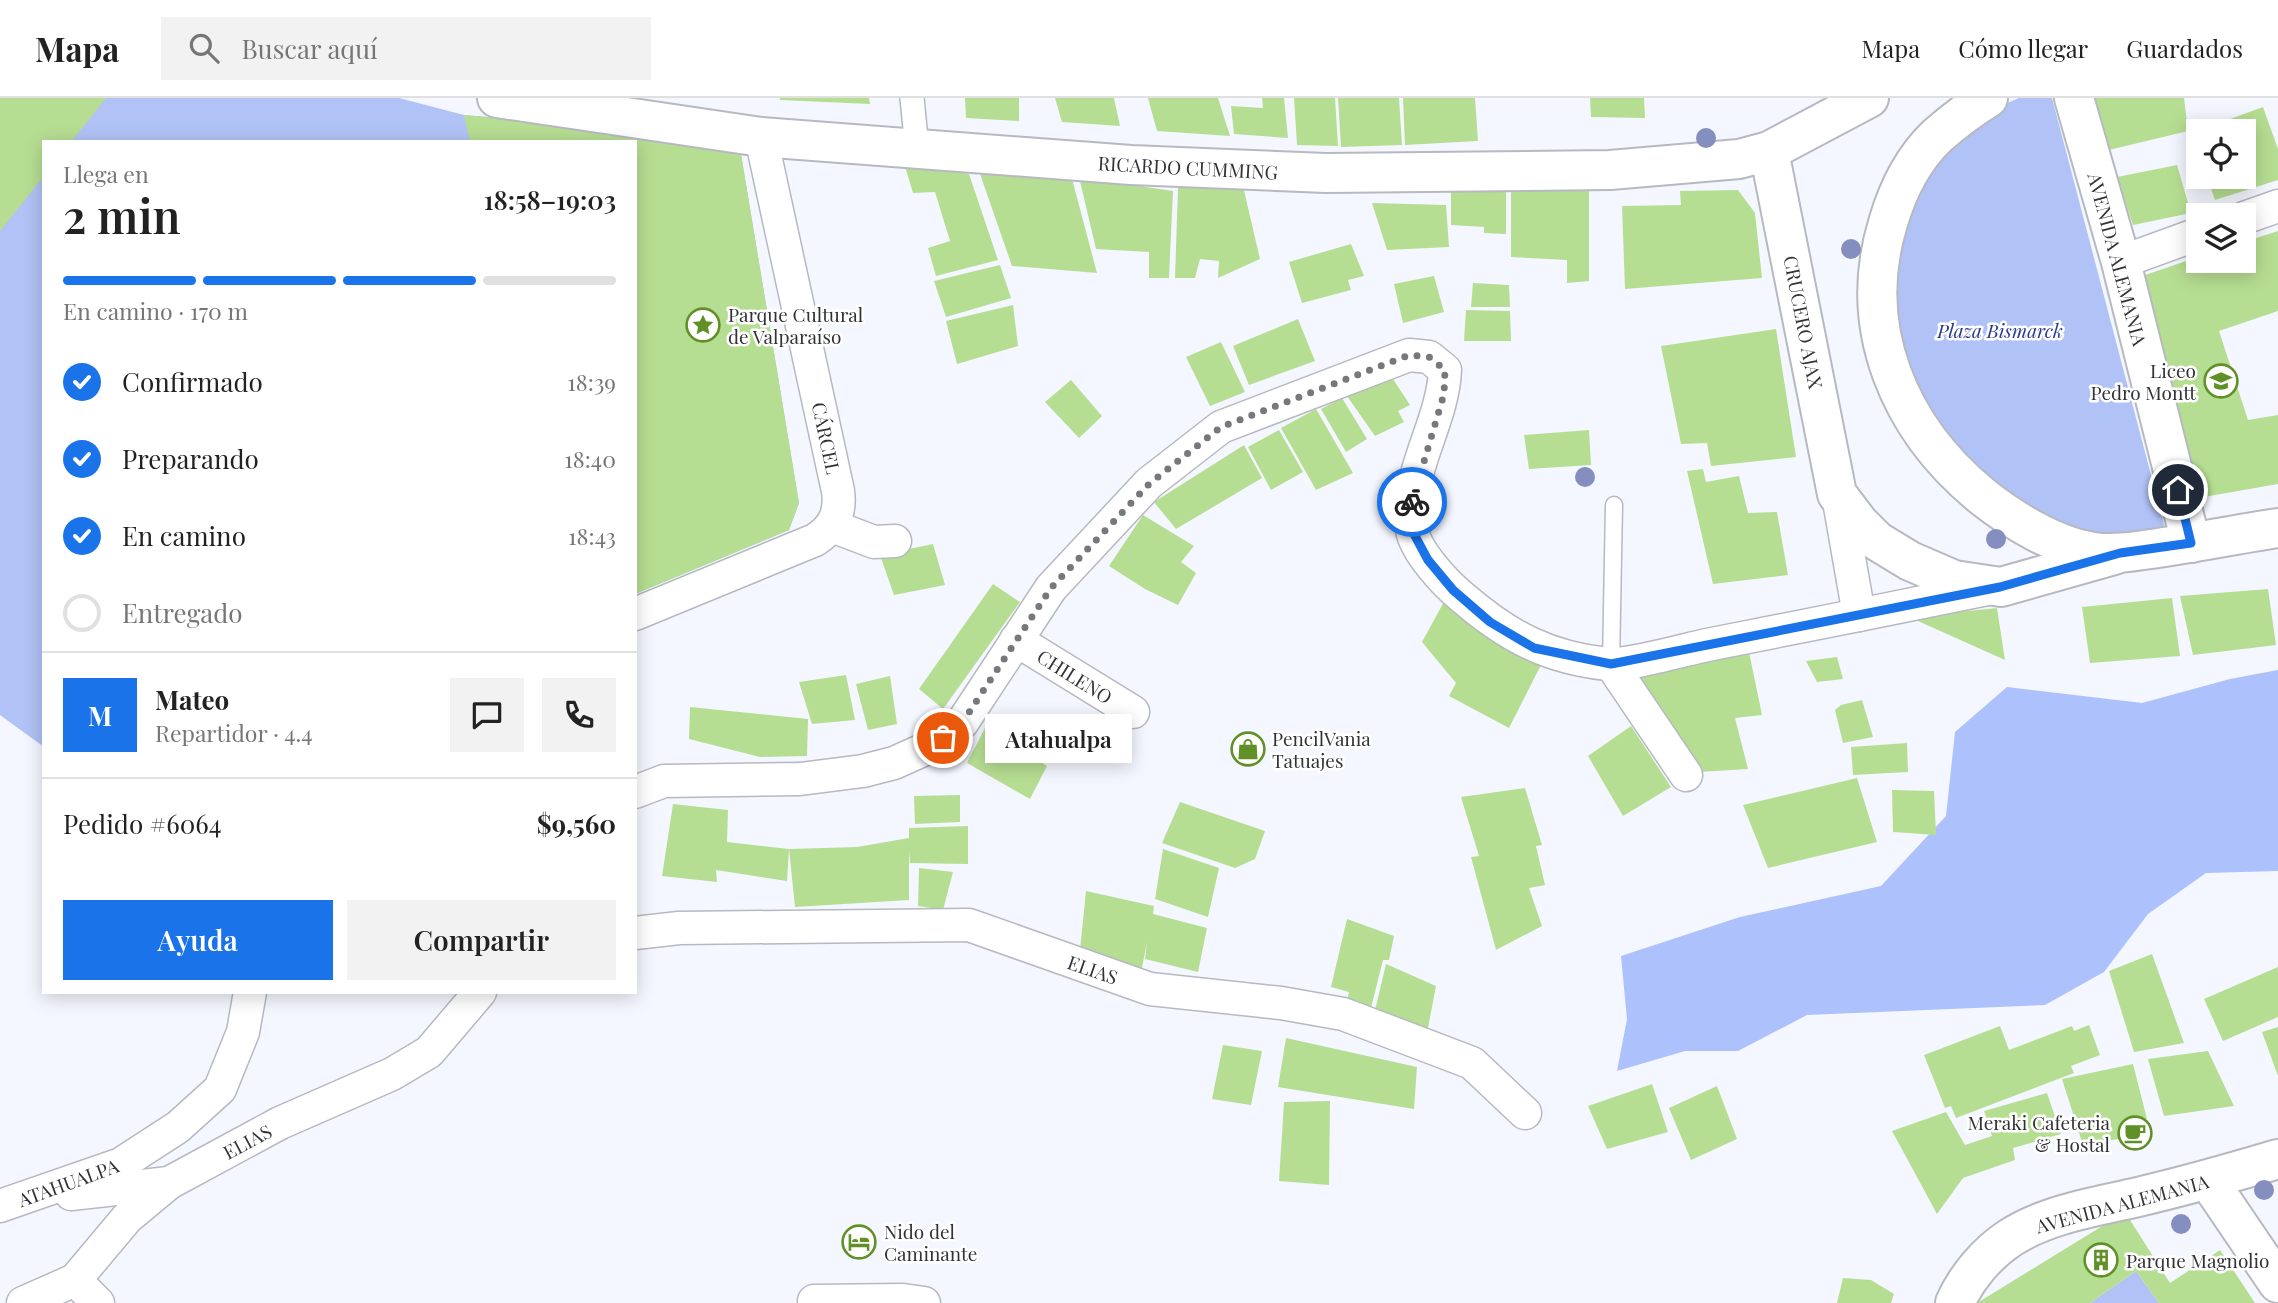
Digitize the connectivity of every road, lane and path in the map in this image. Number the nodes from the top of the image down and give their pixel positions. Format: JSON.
{"nodes":[{"id":1,"x":497,"y":98,"type":"edge"},
{"id":2,"x":912,"y":98,"type":"edge"},
{"id":3,"x":1869,"y":98,"type":"edge"},
{"id":4,"x":1988,"y":98,"type":"edge"},
{"id":5,"x":2074,"y":98,"type":"edge"},
{"id":6,"x":761,"y":137,"type":"junction"},
{"id":7,"x":916,"y":149,"type":"junction"},
{"id":8,"x":1769,"y":151,"type":"junction"},
{"id":9,"x":2278,"y":206,"type":"edge"},
{"id":10,"x":2256,"y":214,"type":"edge"},
{"id":11,"x":2186,"y":238,"type":"edge"},
{"id":12,"x":2121,"y":262,"type":"junction"},
{"id":13,"x":1837,"y":494,"type":"junction"},
{"id":14,"x":1614,"y":505,"type":"dead end"},
{"id":15,"x":832,"y":526,"type":"junction"},
{"id":16,"x":2278,"y":528,"type":"edge"},
{"id":17,"x":895,"y":541,"type":"dead end"},
{"id":18,"x":2191,"y":543,"type":"junction"},
{"id":19,"x":2120,"y":553,"type":"junction"},
{"id":20,"x":2000,"y":587,"type":"junction"},
{"id":21,"x":637,"y":613,"type":"edge"},
{"id":22,"x":1859,"y":615,"type":"junction"},
{"id":23,"x":1016,"y":640,"type":"junction"},
{"id":24,"x":1611,"y":664,"type":"junction"},
{"id":25,"x":1133,"y":712,"type":"dead end"},
{"id":26,"x":1686,"y":775,"type":"dead end"},
{"id":27,"x":637,"y":791,"type":"edge"},
{"id":28,"x":637,"y":933,"type":"edge"},
{"id":29,"x":250,"y":994,"type":"edge"},
{"id":30,"x":478,"y":994,"type":"edge"},
{"id":31,"x":1525,"y":1113,"type":"dead end"},
{"id":32,"x":2278,"y":1159,"type":"edge"},
{"id":33,"x":2208,"y":1180,"type":"junction"},
{"id":34,"x":169,"y":1183,"type":"junction"},
{"id":35,"x":31,"y":1196,"type":"junction"},
{"id":36,"x":0,"y":1206,"type":"edge"},
{"id":37,"x":75,"y":1280,"type":"junction"},
{"id":38,"x":2278,"y":1283,"type":"edge"},
{"id":39,"x":814,"y":1301,"type":"dead end"},
{"id":40,"x":23,"y":1303,"type":"edge"},
{"id":41,"x":98,"y":1303,"type":"edge"},
{"id":42,"x":924,"y":1303,"type":"edge"},
{"id":43,"x":1955,"y":1303,"type":"edge"}],
"edges":[{"from":1,"to":6,"type":"main road","name":"RICARDO CUMMING"},
{"from":2,"to":7,"type":"street"},
{"from":3,"to":8,"type":"main road","name":"RICARDO CUMMING"},
{"from":4,"to":19,"type":"main road"},
{"from":5,"to":12,"type":"main road","name":"AVENIDA ALEMANIA"},
{"from":6,"to":7,"type":"main road","name":"RICARDO CUMMING"},
{"from":6,"to":15,"type":"street","name":"CÁRCEL"},
{"from":7,"to":8,"type":"main road","name":"RICARDO CUMMING"},
{"from":8,"to":13,"type":"main road","name":"CRUCERO AJAX"},
{"from":9,"to":10,"type":"street"},
{"from":11,"to":12,"type":"street"},
{"from":12,"to":18,"type":"main road","name":"AVENIDA ALEMANIA"},
{"from":13,"to":20,"type":"main road","name":"CRUCERO AJAX"},
{"from":13,"to":22,"type":"street","name":"CRUCERO AJAX"},
{"from":14,"to":24,"type":"lane"},
{"from":15,"to":17,"type":"street"},
{"from":15,"to":21,"type":"street"},
{"from":16,"to":18,"type":"main road"},
{"from":18,"to":19,"type":"main road"},
{"from":19,"to":20,"type":"main road"},
{"from":20,"to":22,"type":"street"},
{"from":22,"to":24,"type":"street"},
{"from":23,"to":24,"type":"street"},
{"from":23,"to":25,"type":"street","name":"CHILENO"},
{"from":23,"to":27,"type":"street"},
{"from":24,"to":26,"type":"street"},
{"from":28,"to":31,"type":"street","name":"ELIAS"},
{"from":29,"to":35,"type":"street","name":"ATAHUALPA"},
{"from":30,"to":34,"type":"street","name":"ELIAS"},
{"from":32,"to":33,"type":"main road","name":"AVENIDA ALEMANIA"},
{"from":33,"to":38,"type":"main road"},
{"from":33,"to":43,"type":"main road","name":"AVENIDA ALEMANIA"},
{"from":34,"to":35,"type":"street"},
{"from":34,"to":37,"type":"street","name":"ELIAS"},
{"from":35,"to":36,"type":"street","name":"ATAHUALPA"},
{"from":37,"to":40,"type":"street","name":"ELIAS"},
{"from":37,"to":41,"type":"street"},
{"from":39,"to":42,"type":"street"}]}
